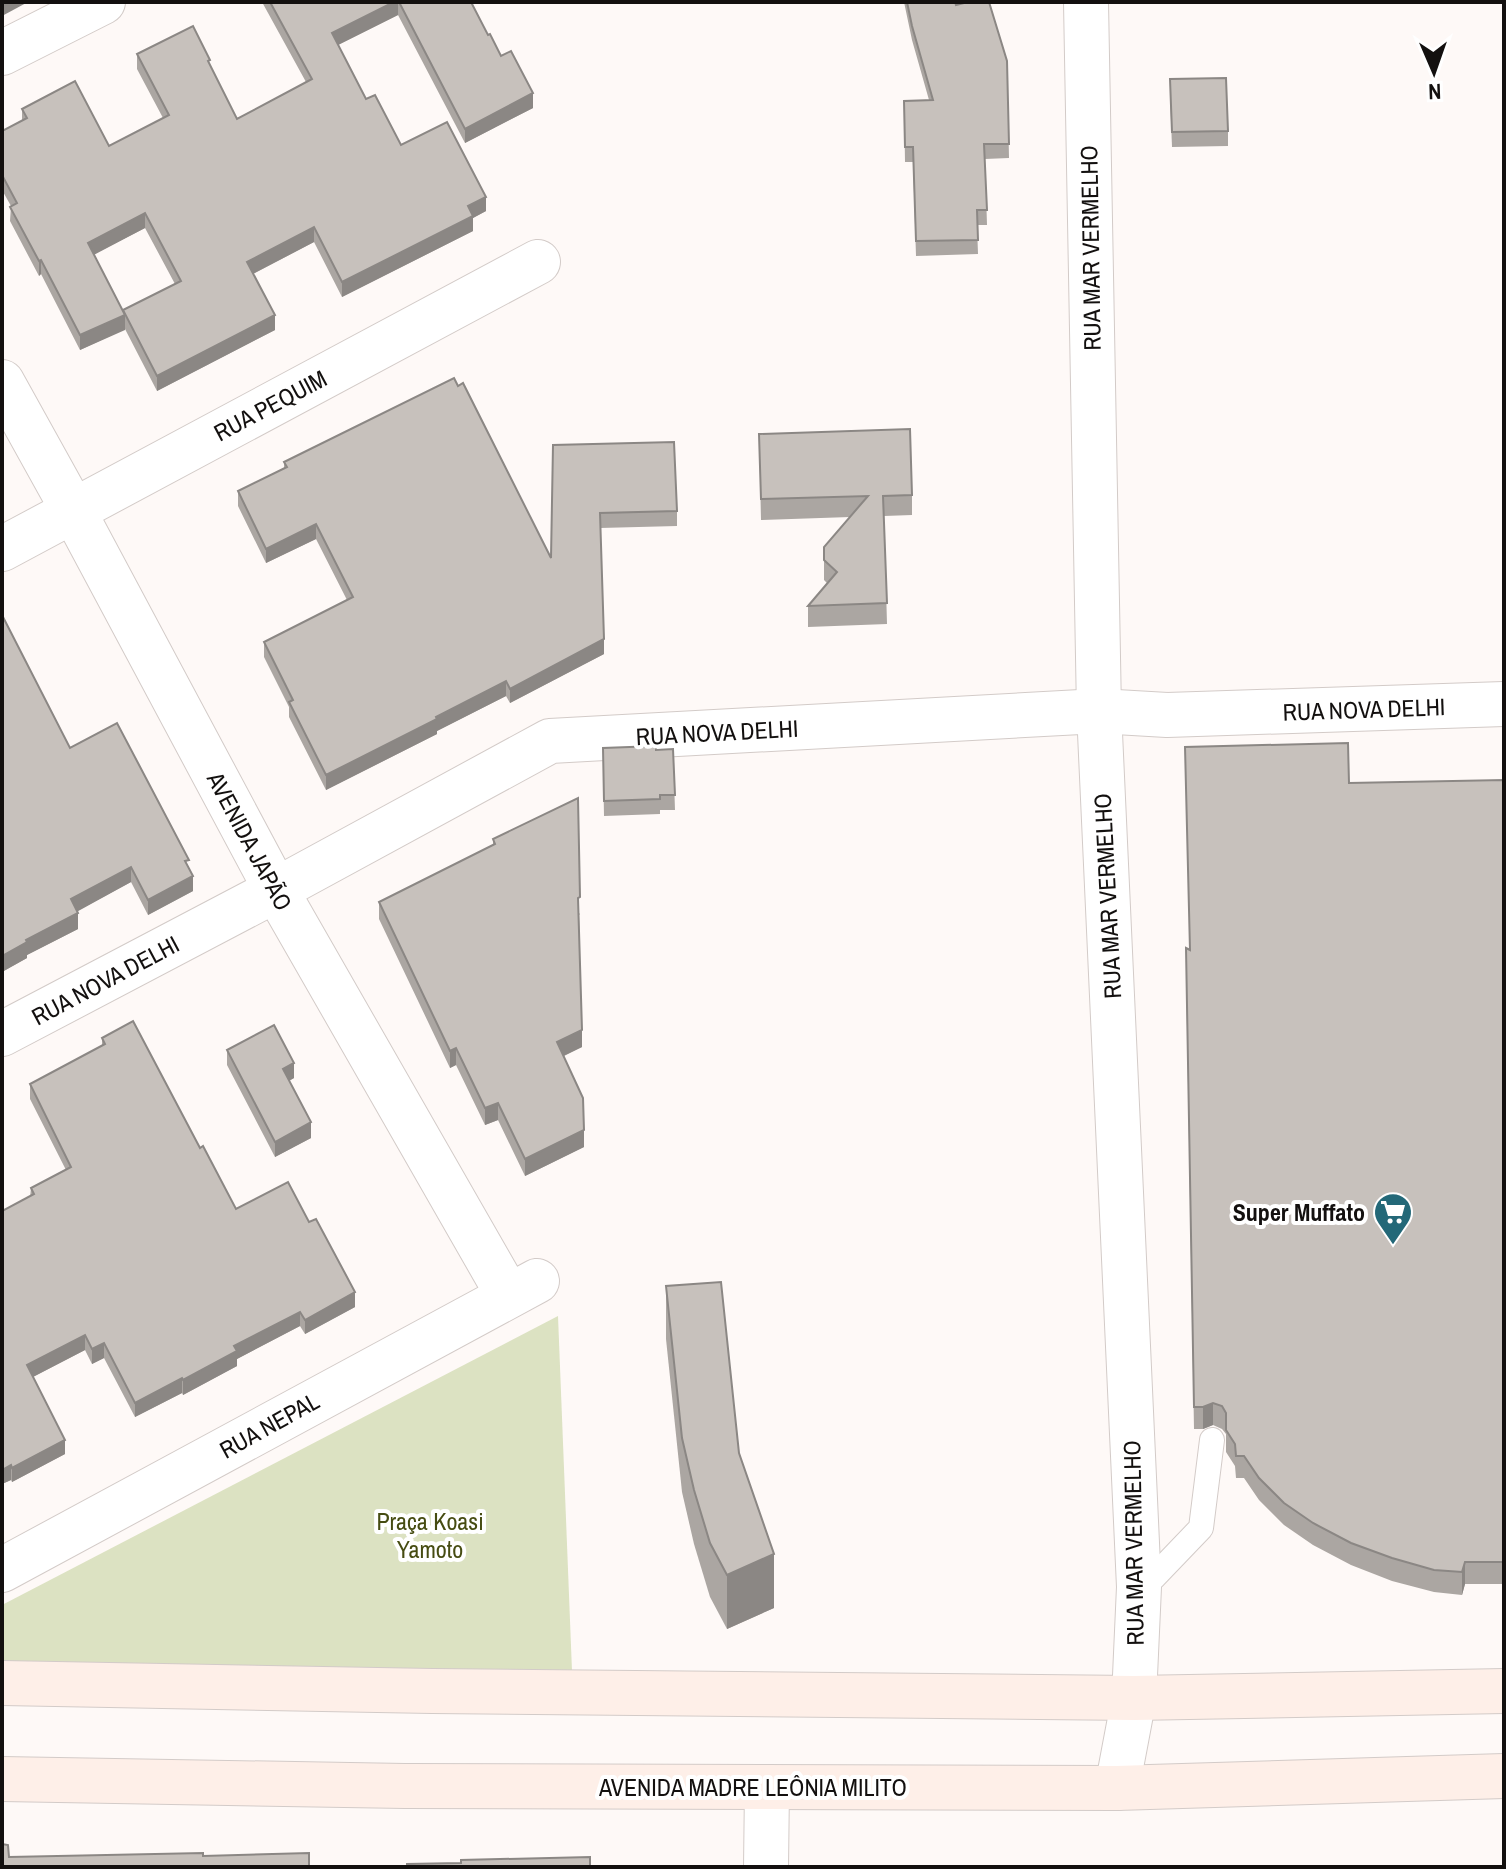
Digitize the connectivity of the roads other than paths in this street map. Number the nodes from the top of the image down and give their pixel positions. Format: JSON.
{"nodes":[{"id":1,"x":103,"y":2,"type":"edge"},
{"id":2,"x":1086,"y":2,"type":"edge"},
{"id":3,"x":2,"y":53,"type":"edge"},
{"id":4,"x":538,"y":262,"type":"dead end"},
{"id":5,"x":2,"y":382,"type":"edge"},
{"id":6,"x":73,"y":510,"type":"junction"},
{"id":7,"x":2,"y":549,"type":"edge"},
{"id":8,"x":1504,"y":704,"type":"edge"},
{"id":9,"x":1099,"y":711,"type":"junction"},
{"id":10,"x":276,"y":890,"type":"junction"},
{"id":11,"x":2,"y":1034,"type":"edge"},
{"id":12,"x":523,"y":1288,"type":"joint"},
{"id":13,"x":1212,"y":1440,"type":"dead end"},
{"id":14,"x":2,"y":1570,"type":"edge"},
{"id":15,"x":1139,"y":1587,"type":"junction"},
{"id":16,"x":2,"y":1683,"type":"edge"},
{"id":17,"x":1504,"y":1691,"type":"edge"},
{"id":18,"x":1134,"y":1698,"type":"junction"},
{"id":19,"x":1504,"y":1776,"type":"edge"},
{"id":20,"x":2,"y":1779,"type":"edge"},
{"id":21,"x":767,"y":1787,"type":"junction"},
{"id":22,"x":1117,"y":1788,"type":"junction"},
{"id":23,"x":766,"y":1867,"type":"edge"}],
"edges":[{"from":1,"to":3,"type":"street"},
{"from":2,"to":9,"type":"street","name":"RUA MAR VERMELHO"},
{"from":4,"to":6,"type":"street","name":"RUA PEQUIM"},
{"from":5,"to":6,"type":"street","name":"AVENIDA JAPÃO"},
{"from":6,"to":7,"type":"street","name":"RUA PEQUIM"},
{"from":6,"to":10,"type":"street","name":"AVENIDA JAPÃO"},
{"from":8,"to":9,"type":"street","name":"RUA NOVA DELHI"},
{"from":9,"to":10,"type":"street","name":"RUA NOVA DELHI"},
{"from":9,"to":15,"type":"street","name":"RUA MAR VERMELHO"},
{"from":10,"to":11,"type":"street","name":"RUA NOVA DELHI"},
{"from":10,"to":12,"type":"street","name":"AVENIDA JAPÃO"},
{"from":12,"to":14,"type":"street","name":"RUA NEPAL"},
{"from":13,"to":15,"type":"lane"},
{"from":15,"to":18,"type":"street","name":"RUA MAR VERMELHO"},
{"from":16,"to":18,"type":"main road"},
{"from":17,"to":18,"type":"main road"},
{"from":18,"to":22,"type":"street","name":"RUA MAR VERMELHO"},
{"from":19,"to":22,"type":"main road","name":"AVENIDA MADRE LEÔNIA MILITO"},
{"from":20,"to":21,"type":"main road","name":"AVENIDA MADRE LEÔNIA MILITO"},
{"from":21,"to":22,"type":"main road","name":"AVENIDA MADRE LEÔNIA MILITO"},
{"from":21,"to":23,"type":"street"}]}
